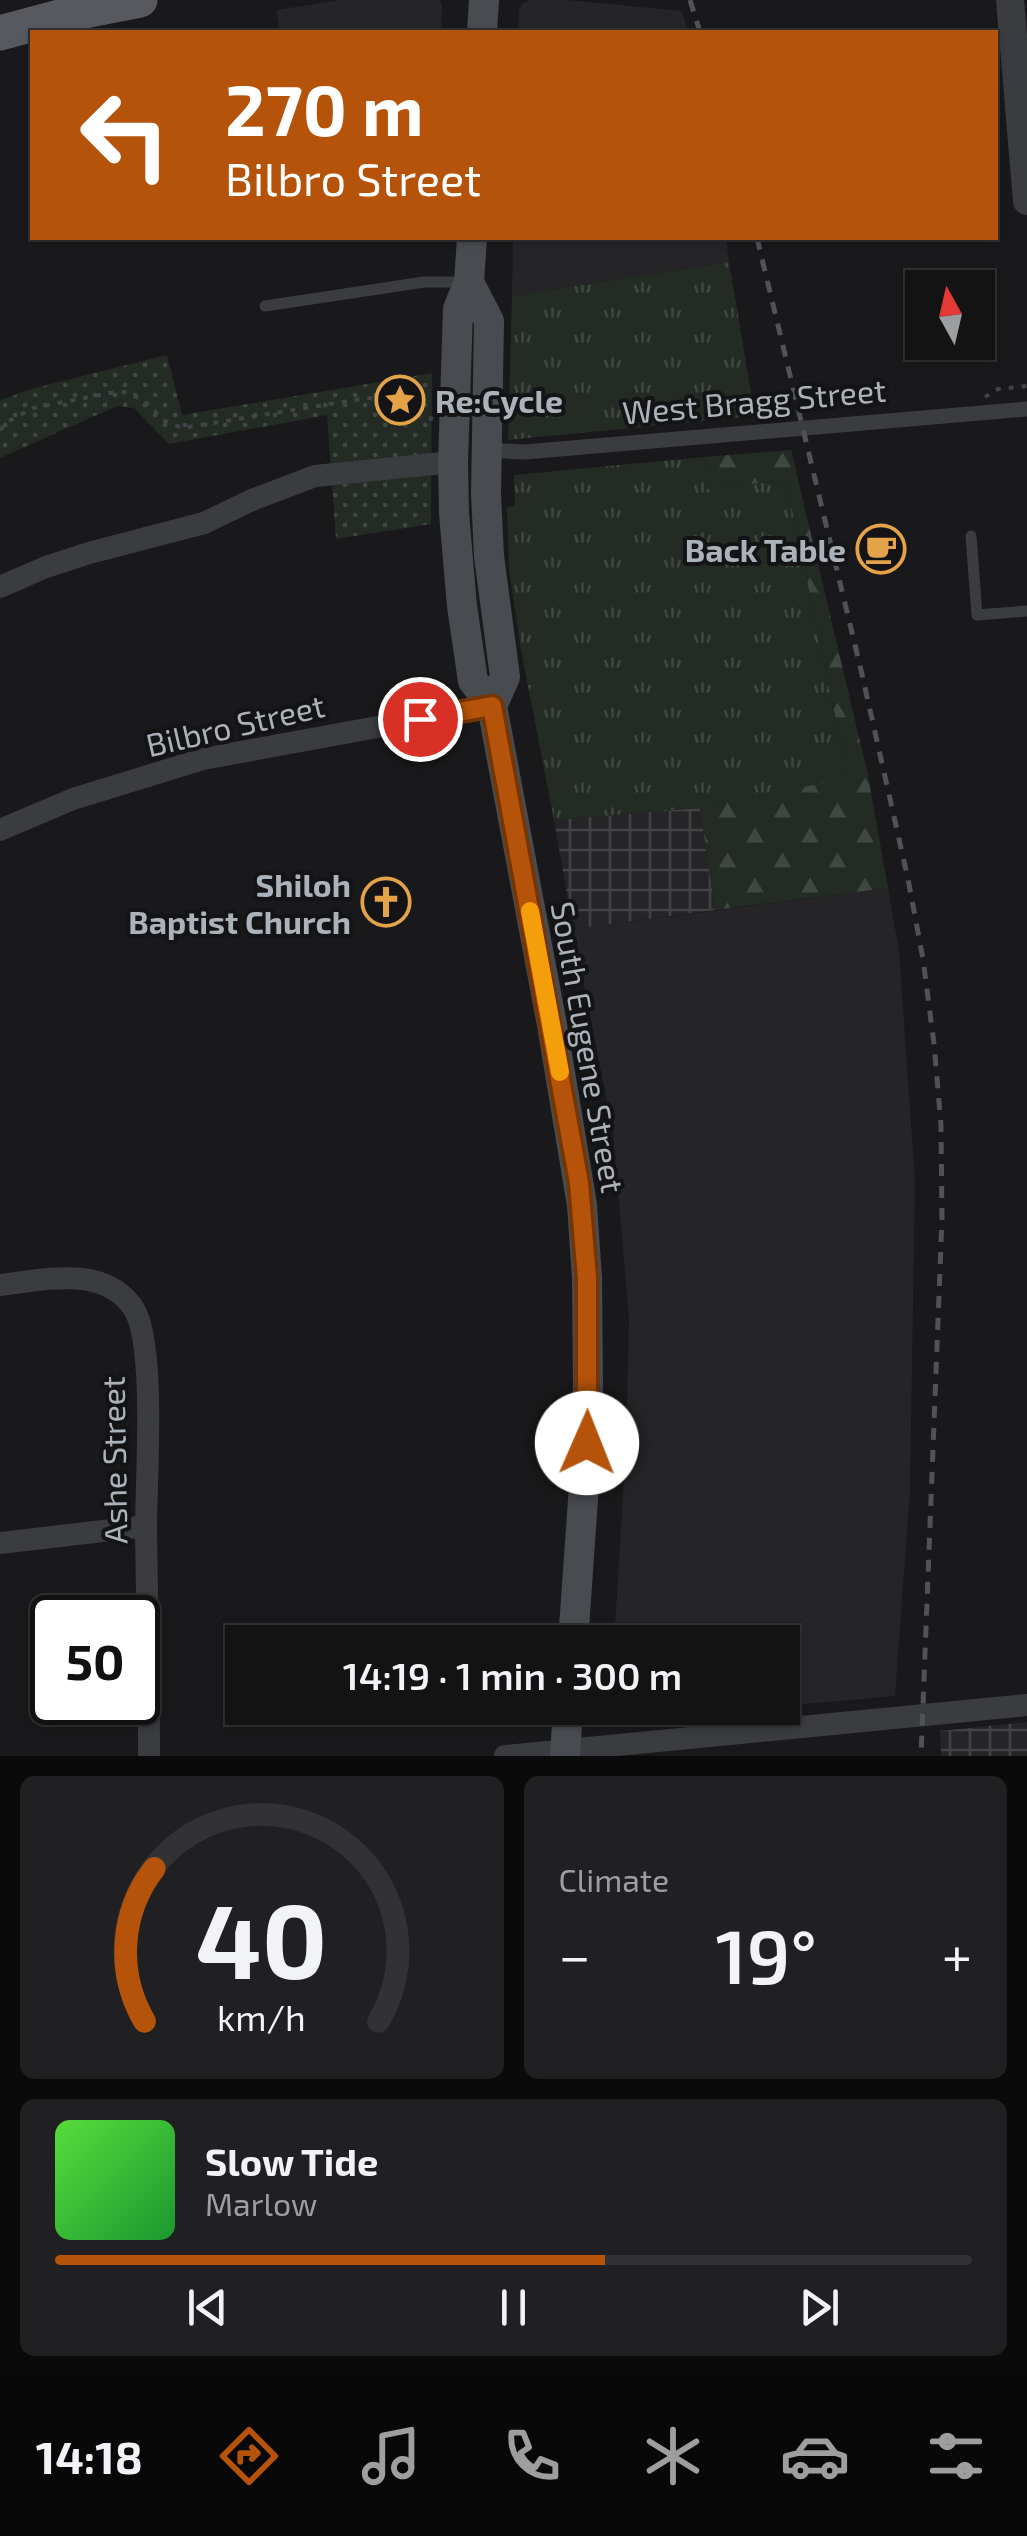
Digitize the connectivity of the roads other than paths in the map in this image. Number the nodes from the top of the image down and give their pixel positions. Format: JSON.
{"nodes":[{"id":1,"x":140,"y":0,"type":"edge"},
{"id":2,"x":484,"y":0,"type":"edge"},
{"id":3,"x":1010,"y":0,"type":"edge"},
{"id":4,"x":482,"y":30,"type":"edge"},
{"id":5,"x":0,"y":33,"type":"edge"},
{"id":6,"x":1027,"y":201,"type":"edge"},
{"id":7,"x":472,"y":240,"type":"edge"},
{"id":8,"x":470,"y":282,"type":"junction"},
{"id":9,"x":265,"y":306,"type":"dead end"},
{"id":10,"x":1027,"y":409,"type":"edge"},
{"id":11,"x":486,"y":450,"type":"junction"},
{"id":12,"x":453,"y":462,"type":"junction"},
{"id":13,"x":971,"y":536,"type":"dead end"},
{"id":14,"x":0,"y":587,"type":"edge"},
{"id":15,"x":1027,"y":611,"type":"edge"},
{"id":16,"x":492,"y":706,"type":"junction"},
{"id":17,"x":0,"y":830,"type":"edge"},
{"id":18,"x":0,"y":1285,"type":"edge"},
{"id":19,"x":146,"y":1526,"type":"junction"},
{"id":20,"x":0,"y":1543,"type":"edge"},
{"id":21,"x":574,"y":1625,"type":"edge"},
{"id":22,"x":1027,"y":1705,"type":"edge"},
{"id":23,"x":567,"y":1725,"type":"edge"},
{"id":24,"x":566,"y":1753,"type":"edge"},
{"id":25,"x":149,"y":1756,"type":"edge"},
{"id":26,"x":505,"y":1756,"type":"edge"}],
"edges":[{"from":1,"to":5,"type":"main road"},
{"from":2,"to":4,"type":"main road"},
{"from":3,"to":6,"type":"street"},
{"from":7,"to":8,"type":"main road","name":"South Eugene Street"},
{"from":8,"to":9,"type":"lane"},
{"from":8,"to":11,"type":"main road","name":"South Eugene Street"},
{"from":8,"to":12,"type":"main road","name":"South Eugene Street"},
{"from":10,"to":11,"type":"street","name":"West Bragg Street"},
{"from":11,"to":16,"type":"main road","name":"South Eugene Street"},
{"from":12,"to":14,"type":"street"},
{"from":12,"to":16,"type":"main road","name":"South Eugene Street"},
{"from":13,"to":15,"type":"lane"},
{"from":16,"to":17,"type":"street","name":"Bilbro Street"},
{"from":16,"to":21,"type":"main road","name":"South Eugene Street"},
{"from":18,"to":19,"type":"street","name":"Ashe Street"},
{"from":19,"to":20,"type":"street"},
{"from":19,"to":25,"type":"street","name":"Ashe Street"},
{"from":22,"to":24,"type":"street"},
{"from":23,"to":24,"type":"main road"},
{"from":24,"to":26,"type":"street"}]}
